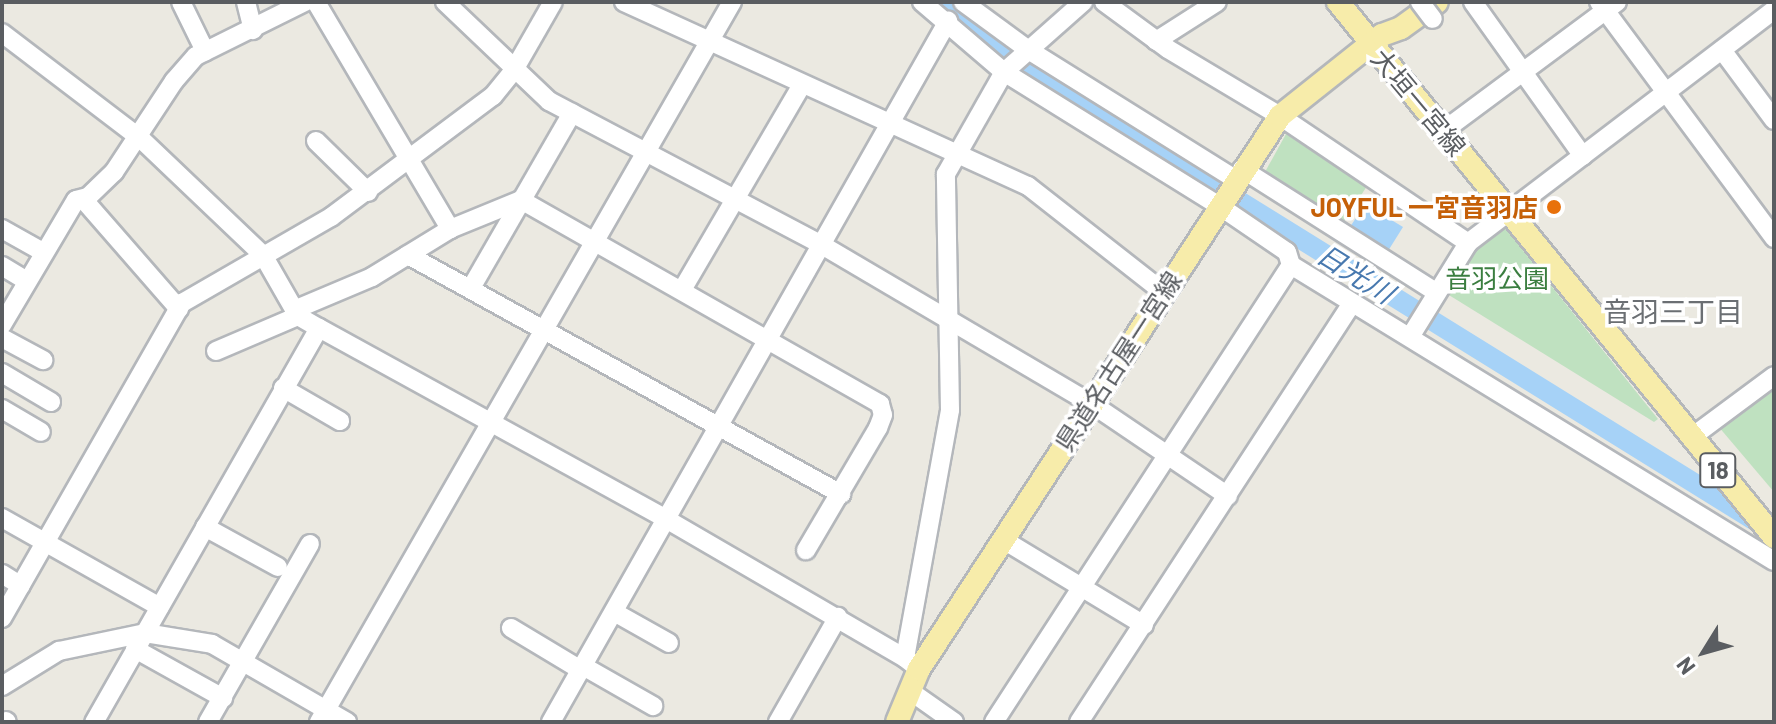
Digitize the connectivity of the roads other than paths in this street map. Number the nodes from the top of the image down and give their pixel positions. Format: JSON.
{"nodes":[{"id":1,"x":181,"y":2,"type":"edge"},
{"id":2,"x":246,"y":2,"type":"edge"},
{"id":3,"x":305,"y":2,"type":"edge"},
{"id":4,"x":316,"y":2,"type":"edge"},
{"id":5,"x":445,"y":2,"type":"edge"},
{"id":6,"x":553,"y":2,"type":"edge"},
{"id":7,"x":624,"y":2,"type":"edge"},
{"id":8,"x":732,"y":2,"type":"edge"},
{"id":9,"x":922,"y":2,"type":"edge"},
{"id":10,"x":963,"y":2,"type":"edge"},
{"id":11,"x":1083,"y":2,"type":"edge"},
{"id":12,"x":1104,"y":2,"type":"edge"},
{"id":13,"x":1217,"y":2,"type":"edge"},
{"id":14,"x":1338,"y":2,"type":"edge"},
{"id":15,"x":1356,"y":2,"type":"edge"},
{"id":16,"x":1412,"y":2,"type":"edge"},
{"id":17,"x":1420,"y":2,"type":"edge"},
{"id":18,"x":1473,"y":2,"type":"edge"},
{"id":19,"x":1768,"y":2,"type":"edge"},
{"id":20,"x":1607,"y":5,"type":"edge"},
{"id":21,"x":1774,"y":10,"type":"edge"},
{"id":22,"x":1435,"y":11,"type":"edge"},
{"id":23,"x":948,"y":21,"type":"junction"},
{"id":24,"x":253,"y":30,"type":"junction"},
{"id":25,"x":2,"y":33,"type":"edge"},
{"id":26,"x":1377,"y":39,"type":"junction"},
{"id":27,"x":1156,"y":41,"type":"junction"},
{"id":28,"x":710,"y":43,"type":"junction"},
{"id":29,"x":1722,"y":50,"type":"junction"},
{"id":30,"x":205,"y":51,"type":"junction"},
{"id":31,"x":1025,"y":51,"type":"junction"},
{"id":32,"x":514,"y":70,"type":"junction"},
{"id":33,"x":1524,"y":70,"type":"junction"},
{"id":34,"x":1005,"y":71,"type":"junction"},
{"id":35,"x":802,"y":85,"type":"junction"},
{"id":36,"x":1665,"y":92,"type":"junction"},
{"id":37,"x":572,"y":113,"type":"junction"},
{"id":38,"x":1280,"y":116,"type":"junction"},
{"id":39,"x":1774,"y":120,"type":"edge"},
{"id":40,"x":1454,"y":123,"type":"junction"},
{"id":41,"x":892,"y":125,"type":"junction"},
{"id":42,"x":140,"y":138,"type":"junction"},
{"id":43,"x":316,"y":141,"type":"dead end"},
{"id":44,"x":643,"y":153,"type":"junction"},
{"id":45,"x":954,"y":154,"type":"junction"},
{"id":46,"x":1583,"y":156,"type":"junction"},
{"id":47,"x":413,"y":161,"type":"junction"},
{"id":48,"x":1237,"y":177,"type":"junction"},
{"id":49,"x":368,"y":192,"type":"junction"},
{"id":50,"x":736,"y":196,"type":"junction"},
{"id":51,"x":83,"y":199,"type":"junction"},
{"id":52,"x":521,"y":200,"type":"junction"},
{"id":53,"x":1219,"y":204,"type":"junction"},
{"id":54,"x":1512,"y":208,"type":"junction"},
{"id":55,"x":2,"y":229,"type":"edge"},
{"id":56,"x":450,"y":229,"type":"junction"},
{"id":57,"x":1774,"y":238,"type":"edge"},
{"id":58,"x":595,"y":240,"type":"junction"},
{"id":59,"x":1468,"y":243,"type":"junction"},
{"id":60,"x":822,"y":245,"type":"junction"},
{"id":61,"x":43,"y":252,"type":"junction"},
{"id":62,"x":263,"y":255,"type":"junction"},
{"id":63,"x":408,"y":255,"type":"junction"},
{"id":64,"x":1291,"y":265,"type":"junction"},
{"id":65,"x":2,"y":266,"type":"edge"},
{"id":66,"x":27,"y":281,"type":"junction"},
{"id":67,"x":471,"y":288,"type":"junction"},
{"id":68,"x":682,"y":290,"type":"junction"},
{"id":69,"x":1163,"y":292,"type":"junction"},
{"id":70,"x":1435,"y":295,"type":"junction"},
{"id":71,"x":1352,"y":304,"type":"junction"},
{"id":72,"x":7,"y":305,"type":"edge"},
{"id":73,"x":179,"y":309,"type":"junction"},
{"id":74,"x":296,"y":313,"type":"junction"},
{"id":75,"x":947,"y":321,"type":"junction"},
{"id":76,"x":2,"y":325,"type":"edge"},
{"id":77,"x":319,"y":328,"type":"junction"},
{"id":78,"x":544,"y":328,"type":"junction"},
{"id":79,"x":1410,"y":337,"type":"junction"},
{"id":80,"x":2,"y":338,"type":"edge"},
{"id":81,"x":768,"y":339,"type":"junction"},
{"id":82,"x":216,"y":351,"type":"dead end"},
{"id":83,"x":43,"y":360,"type":"dead end"},
{"id":84,"x":2,"y":373,"type":"edge"},
{"id":85,"x":1774,"y":376,"type":"edge"},
{"id":86,"x":283,"y":388,"type":"junction"},
{"id":87,"x":51,"y":402,"type":"dead end"},
{"id":88,"x":1092,"y":404,"type":"junction"},
{"id":89,"x":2,"y":409,"type":"edge"},
{"id":90,"x":340,"y":421,"type":"dead end"},
{"id":91,"x":490,"y":424,"type":"junction"},
{"id":92,"x":718,"y":428,"type":"junction"},
{"id":93,"x":41,"y":432,"type":"dead end"},
{"id":94,"x":1705,"y":437,"type":"junction"},
{"id":95,"x":1169,"y":455,"type":"junction"},
{"id":96,"x":841,"y":494,"type":"junction"},
{"id":97,"x":1228,"y":496,"type":"junction"},
{"id":98,"x":2,"y":518,"type":"edge"},
{"id":99,"x":666,"y":519,"type":"junction"},
{"id":100,"x":1774,"y":519,"type":"edge"},
{"id":101,"x":205,"y":527,"type":"junction"},
{"id":102,"x":1774,"y":537,"type":"edge"},
{"id":103,"x":1002,"y":539,"type":"junction"},
{"id":104,"x":45,"y":543,"type":"junction"},
{"id":105,"x":310,"y":544,"type":"dead end"},
{"id":106,"x":806,"y":550,"type":"dead end"},
{"id":107,"x":1774,"y":561,"type":"edge"},
{"id":108,"x":278,"y":567,"type":"dead end"},
{"id":109,"x":2,"y":574,"type":"edge"},
{"id":110,"x":21,"y":586,"type":"junction"},
{"id":111,"x":1079,"y":588,"type":"junction"},
{"id":112,"x":160,"y":607,"type":"junction"},
{"id":113,"x":614,"y":612,"type":"junction"},
{"id":114,"x":838,"y":617,"type":"junction"},
{"id":115,"x":2,"y":618,"type":"edge"},
{"id":116,"x":1144,"y":625,"type":"junction"},
{"id":117,"x":511,"y":628,"type":"dead end"},
{"id":118,"x":140,"y":641,"type":"junction"},
{"id":119,"x":669,"y":643,"type":"dead end"},
{"id":120,"x":244,"y":659,"type":"junction"},
{"id":121,"x":912,"y":664,"type":"junction"},
{"id":122,"x":582,"y":668,"type":"junction"},
{"id":123,"x":2,"y":686,"type":"edge"},
{"id":124,"x":910,"y":691,"type":"junction"},
{"id":125,"x":223,"y":698,"type":"junction"},
{"id":126,"x":653,"y":706,"type":"dead end"},
{"id":127,"x":322,"y":716,"type":"edge"},
{"id":128,"x":94,"y":722,"type":"edge"},
{"id":129,"x":208,"y":722,"type":"edge"},
{"id":130,"x":347,"y":722,"type":"edge"},
{"id":131,"x":551,"y":722,"type":"edge"},
{"id":132,"x":778,"y":722,"type":"edge"},
{"id":133,"x":897,"y":722,"type":"edge"},
{"id":134,"x":954,"y":722,"type":"edge"},
{"id":135,"x":994,"y":722,"type":"edge"},
{"id":136,"x":1079,"y":722,"type":"edge"}],
"edges":[{"from":1,"to":30,"type":"street"},
{"from":2,"to":24,"type":"street"},
{"from":3,"to":24,"type":"street"},
{"from":4,"to":47,"type":"street"},
{"from":5,"to":32,"type":"street"},
{"from":6,"to":32,"type":"street"},
{"from":7,"to":28,"type":"street"},
{"from":8,"to":28,"type":"street"},
{"from":9,"to":23,"type":"street"},
{"from":10,"to":31,"type":"street"},
{"from":11,"to":31,"type":"street"},
{"from":12,"to":27,"type":"street"},
{"from":13,"to":27,"type":"street"},
{"from":14,"to":26,"type":"main road","name":"大垣一宮線","number":"18"},
{"from":15,"to":26,"type":"main road","name":"大垣一宮線","number":"18"},
{"from":16,"to":26,"type":"main road","name":"県道名古屋一宮線"},
{"from":17,"to":22,"type":"street","bridge":true},
{"from":18,"to":33,"type":"street"},
{"from":19,"to":21,"type":"street"},
{"from":20,"to":33,"type":"street"},
{"from":20,"to":36,"type":"street"},
{"from":21,"to":29,"type":"street"},
{"from":22,"to":26,"type":"main road","name":"県道名古屋一宮線"},
{"from":23,"to":34,"type":"street"},
{"from":23,"to":41,"type":"street"},
{"from":24,"to":30,"type":"street"},
{"from":25,"to":42,"type":"street"},
{"from":26,"to":38,"type":"main road","name":"県道名古屋一宮線"},
{"from":26,"to":40,"type":"main road","name":"大垣一宮線","number":"18"},
{"from":26,"to":54,"type":"main road","name":"大垣一宮線","number":"18"},
{"from":27,"to":38,"type":"street"},
{"from":28,"to":35,"type":"street"},
{"from":28,"to":44,"type":"street"},
{"from":29,"to":36,"type":"street"},
{"from":29,"to":39,"type":"street"},
{"from":30,"to":42,"type":"street"},
{"from":31,"to":34,"type":"street"},
{"from":31,"to":48,"type":"street"},
{"from":32,"to":37,"type":"street"},
{"from":32,"to":47,"type":"street"},
{"from":33,"to":40,"type":"street"},
{"from":33,"to":46,"type":"street"},
{"from":34,"to":45,"type":"street"},
{"from":34,"to":53,"type":"street"},
{"from":35,"to":41,"type":"street"},
{"from":35,"to":50,"type":"street"},
{"from":36,"to":46,"type":"street"},
{"from":36,"to":57,"type":"street"},
{"from":37,"to":44,"type":"street"},
{"from":37,"to":52,"type":"street"},
{"from":38,"to":48,"type":"main road","name":"県道名古屋一宮線"},
{"from":38,"to":59,"type":"street"},
{"from":40,"to":54,"type":"main road","name":"大垣一宮線","number":"18"},
{"from":41,"to":45,"type":"street"},
{"from":41,"to":60,"type":"street"},
{"from":42,"to":51,"type":"street"},
{"from":42,"to":62,"type":"street"},
{"from":43,"to":49,"type":"street"},
{"from":44,"to":50,"type":"street"},
{"from":44,"to":58,"type":"street"},
{"from":45,"to":69,"type":"street"},
{"from":45,"to":75,"type":"street"},
{"from":46,"to":54,"type":"street"},
{"from":47,"to":49,"type":"street"},
{"from":47,"to":56,"type":"street"},
{"from":48,"to":53,"type":"main road","name":"県道名古屋一宮線"},
{"from":48,"to":70,"type":"street"},
{"from":49,"to":62,"type":"street"},
{"from":50,"to":60,"type":"street"},
{"from":50,"to":68,"type":"street"},
{"from":51,"to":61,"type":"street"},
{"from":51,"to":73,"type":"street"},
{"from":52,"to":56,"type":"street"},
{"from":52,"to":58,"type":"street"},
{"from":52,"to":67,"type":"street"},
{"from":53,"to":64,"type":"street"},
{"from":53,"to":69,"type":"main road","name":"県道名古屋一宮線"},
{"from":54,"to":59,"type":"street"},
{"from":54,"to":94,"type":"main road","name":"大垣一宮線","number":"18"},
{"from":54,"to":102,"type":"main road","name":"大垣一宮線","number":"18"},
{"from":55,"to":61,"type":"street"},
{"from":56,"to":63,"type":"street"},
{"from":58,"to":68,"type":"street"},
{"from":58,"to":78,"type":"street"},
{"from":59,"to":70,"type":"street"},
{"from":60,"to":75,"type":"street"},
{"from":60,"to":81,"type":"street"},
{"from":61,"to":66,"type":"street"},
{"from":62,"to":73,"type":"street"},
{"from":62,"to":74,"type":"street"},
{"from":63,"to":67,"type":"street"},
{"from":63,"to":74,"type":"street"},
{"from":64,"to":71,"type":"street"},
{"from":64,"to":95,"type":"street"},
{"from":65,"to":66,"type":"street"},
{"from":66,"to":72,"type":"street"},
{"from":67,"to":78,"type":"street"},
{"from":68,"to":81,"type":"street"},
{"from":69,"to":88,"type":"main road","name":"県道名古屋一宮線"},
{"from":70,"to":79,"type":"street"},
{"from":71,"to":79,"type":"street"},
{"from":71,"to":97,"type":"street"},
{"from":72,"to":76,"type":"street"},
{"from":73,"to":104,"type":"street"},
{"from":74,"to":77,"type":"street"},
{"from":74,"to":82,"type":"street"},
{"from":75,"to":88,"type":"street"},
{"from":75,"to":121,"type":"street"},
{"from":77,"to":86,"type":"street"},
{"from":77,"to":91,"type":"street"},
{"from":78,"to":91,"type":"street"},
{"from":78,"to":92,"type":"street"},
{"from":79,"to":107,"type":"street"},
{"from":80,"to":83,"type":"street"},
{"from":81,"to":92,"type":"street"},
{"from":81,"to":96,"type":"street"},
{"from":84,"to":87,"type":"street"},
{"from":85,"to":94,"type":"street"},
{"from":86,"to":90,"type":"street"},
{"from":86,"to":101,"type":"street"},
{"from":88,"to":95,"type":"street"},
{"from":88,"to":103,"type":"main road","name":"県道名古屋一宮線"},
{"from":89,"to":93,"type":"street"},
{"from":91,"to":99,"type":"street"},
{"from":91,"to":127,"type":"street"},
{"from":92,"to":96,"type":"street"},
{"from":92,"to":99,"type":"street"},
{"from":94,"to":100,"type":"main road","name":"大垣一宮線","number":"18"},
{"from":95,"to":97,"type":"street"},
{"from":95,"to":111,"type":"street"},
{"from":96,"to":106,"type":"street"},
{"from":97,"to":116,"type":"street"},
{"from":98,"to":104,"type":"street"},
{"from":99,"to":113,"type":"street"},
{"from":99,"to":114,"type":"street"},
{"from":101,"to":108,"type":"street"},
{"from":101,"to":112,"type":"street"},
{"from":103,"to":111,"type":"street"},
{"from":103,"to":121,"type":"main road","name":"県道名古屋一宮線"},
{"from":104,"to":110,"type":"street"},
{"from":104,"to":112,"type":"street"},
{"from":105,"to":120,"type":"street"},
{"from":109,"to":110,"type":"street"},
{"from":110,"to":115,"type":"street"},
{"from":111,"to":116,"type":"street"},
{"from":111,"to":135,"type":"street"},
{"from":112,"to":118,"type":"street"},
{"from":113,"to":119,"type":"street"},
{"from":113,"to":122,"type":"street"},
{"from":114,"to":121,"type":"street"},
{"from":114,"to":132,"type":"street"},
{"from":116,"to":136,"type":"street"},
{"from":117,"to":122,"type":"street"},
{"from":118,"to":120,"type":"street"},
{"from":118,"to":123,"type":"street"},
{"from":118,"to":125,"type":"street"},
{"from":118,"to":128,"type":"street"},
{"from":120,"to":125,"type":"street"},
{"from":120,"to":127,"type":"street"},
{"from":121,"to":124,"type":"main road","name":"県道名古屋一宮線"},
{"from":122,"to":126,"type":"street"},
{"from":122,"to":131,"type":"street"},
{"from":124,"to":133,"type":"main road","name":"県道名古屋一宮線"},
{"from":124,"to":134,"type":"street"},
{"from":125,"to":129,"type":"street"},
{"from":127,"to":130,"type":"street"}]}
